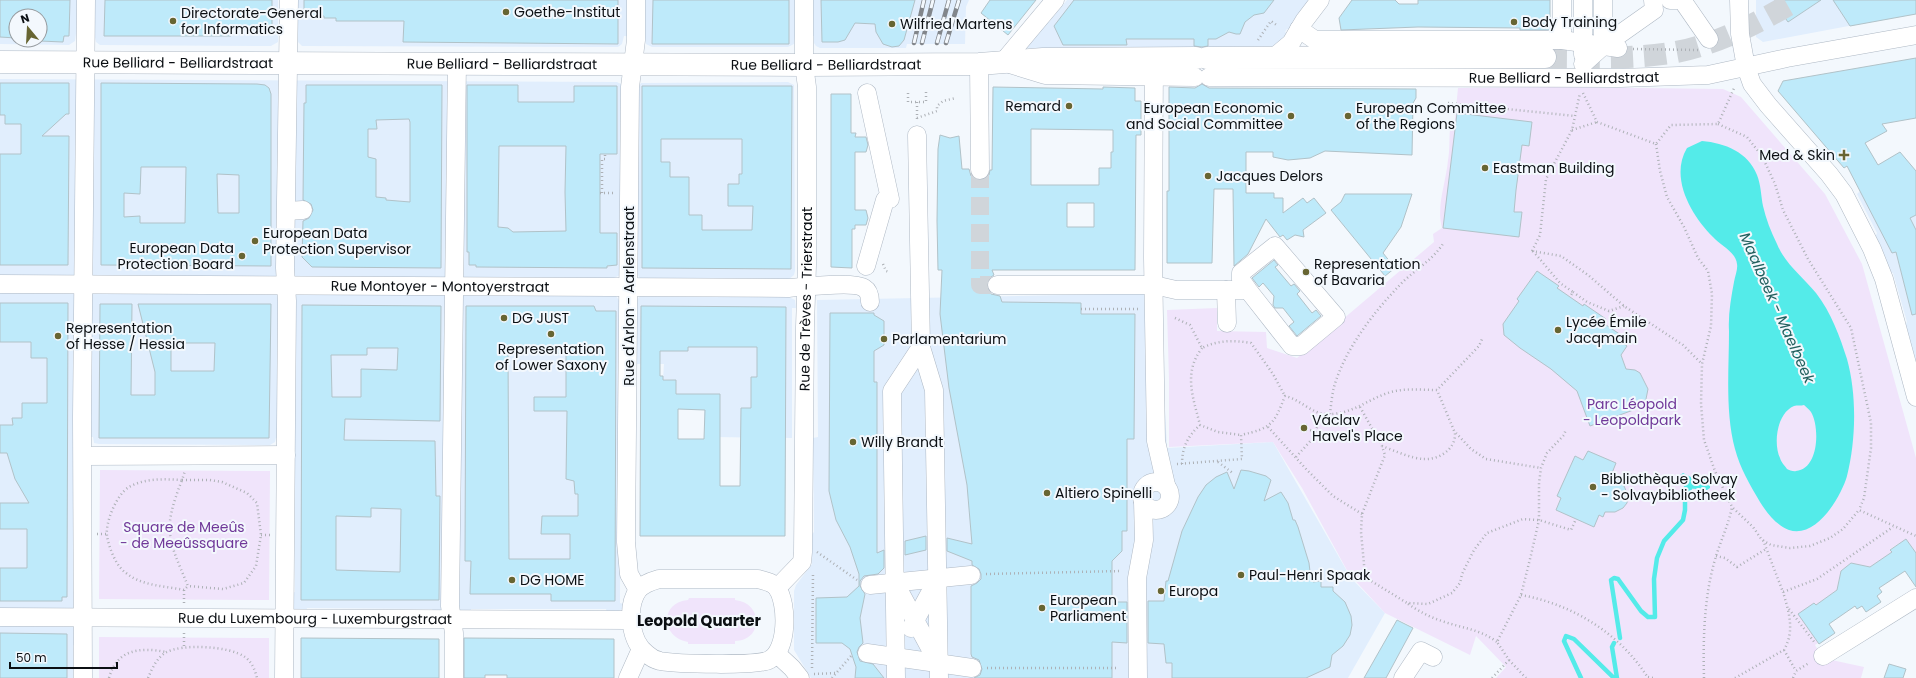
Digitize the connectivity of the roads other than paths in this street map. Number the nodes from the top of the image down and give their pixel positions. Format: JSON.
{"nodes":[{"id":1,"x":86,"y":0,"type":"edge"},
{"id":2,"x":289,"y":0,"type":"edge"},
{"id":3,"x":636,"y":0,"type":"edge"},
{"id":4,"x":804,"y":0,"type":"edge"},
{"id":5,"x":1055,"y":0,"type":"edge"},
{"id":6,"x":1320,"y":0,"type":"edge"},
{"id":7,"x":1562,"y":0,"type":"edge"},
{"id":8,"x":1583,"y":0,"type":"edge"},
{"id":9,"x":1603,"y":0,"type":"edge"},
{"id":10,"x":1653,"y":0,"type":"edge"},
{"id":11,"x":1670,"y":0,"type":"edge"},
{"id":12,"x":1739,"y":0,"type":"edge"},
{"id":13,"x":1299,"y":29,"type":"junction"},
{"id":14,"x":1916,"y":35,"type":"edge"},
{"id":15,"x":1562,"y":40,"type":"junction"},
{"id":16,"x":1583,"y":44,"type":"junction"},
{"id":17,"x":1706,"y":45,"type":"road end"},
{"id":18,"x":1611,"y":47,"type":"junction"},
{"id":19,"x":1545,"y":57,"type":"tunnel mouth"},
{"id":20,"x":1273,"y":58,"type":"junction"},
{"id":21,"x":0,"y":62,"type":"edge"},
{"id":22,"x":85,"y":62,"type":"junction"},
{"id":23,"x":288,"y":62,"type":"junction"},
{"id":24,"x":1003,"y":62,"type":"junction"},
{"id":25,"x":456,"y":63,"type":"junction"},
{"id":26,"x":633,"y":64,"type":"junction"},
{"id":27,"x":979,"y":64,"type":"junction"},
{"id":28,"x":804,"y":65,"type":"junction"},
{"id":29,"x":1154,"y":67,"type":"junction"},
{"id":30,"x":1202,"y":67,"type":"junction"},
{"id":31,"x":1746,"y":67,"type":"junction"},
{"id":32,"x":867,"y":94,"type":"dead end"},
{"id":33,"x":917,"y":135,"type":"dead end"},
{"id":34,"x":980,"y":170,"type":"tunnel mouth"},
{"id":35,"x":890,"y":198,"type":"junction"},
{"id":36,"x":918,"y":199,"type":"junction"},
{"id":37,"x":866,"y":266,"type":"dead end"},
{"id":38,"x":0,"y":284,"type":"edge"},
{"id":39,"x":84,"y":285,"type":"junction"},
{"id":40,"x":286,"y":285,"type":"junction"},
{"id":41,"x":997,"y":285,"type":"tunnel mouth"},
{"id":42,"x":454,"y":286,"type":"junction"},
{"id":43,"x":629,"y":287,"type":"junction"},
{"id":44,"x":806,"y":287,"type":"junction"},
{"id":45,"x":1226,"y":290,"type":"junction"},
{"id":46,"x":1248,"y":290,"type":"junction"},
{"id":47,"x":1154,"y":292,"type":"junction"},
{"id":48,"x":870,"y":302,"type":"dead end"},
{"id":49,"x":1227,"y":323,"type":"dead end"},
{"id":50,"x":921,"y":347,"type":"junction"},
{"id":51,"x":1916,"y":397,"type":"edge"},
{"id":52,"x":1156,"y":441,"type":"junction"},
{"id":53,"x":286,"y":455,"type":"junction"},
{"id":54,"x":83,"y":456,"type":"junction"},
{"id":55,"x":1166,"y":485,"type":"junction"},
{"id":56,"x":1144,"y":493,"type":"junction"},
{"id":57,"x":1161,"y":509,"type":"junction"},
{"id":58,"x":1144,"y":540,"type":"junction"},
{"id":59,"x":971,"y":575,"type":"road end"},
{"id":60,"x":937,"y":578,"type":"junction"},
{"id":61,"x":864,"y":583,"type":"road end"},
{"id":62,"x":895,"y":583,"type":"junction"},
{"id":63,"x":777,"y":588,"type":"junction"},
{"id":64,"x":638,"y":590,"type":"junction"},
{"id":65,"x":1916,"y":598,"type":"edge"},
{"id":66,"x":0,"y":617,"type":"edge"},
{"id":67,"x":83,"y":618,"type":"junction"},
{"id":68,"x":285,"y":619,"type":"junction"},
{"id":69,"x":452,"y":619,"type":"junction"},
{"id":70,"x":630,"y":620,"type":"junction"},
{"id":71,"x":915,"y":620,"type":"junction"},
{"id":72,"x":641,"y":649,"type":"junction"},
{"id":73,"x":1820,"y":651,"type":"road end"},
{"id":74,"x":859,"y":654,"type":"road end"},
{"id":75,"x":778,"y":655,"type":"junction"},
{"id":76,"x":896,"y":657,"type":"junction"},
{"id":77,"x":1433,"y":657,"type":"dead end"},
{"id":78,"x":972,"y":668,"type":"road end"},
{"id":79,"x":939,"y":671,"type":"edge"},
{"id":80,"x":83,"y":678,"type":"edge"},
{"id":81,"x":284,"y":678,"type":"edge"},
{"id":82,"x":454,"y":678,"type":"edge"},
{"id":83,"x":628,"y":678,"type":"edge"},
{"id":84,"x":800,"y":678,"type":"edge"},
{"id":85,"x":896,"y":678,"type":"edge"},
{"id":86,"x":1138,"y":678,"type":"edge"},
{"id":87,"x":1404,"y":678,"type":"edge"}],
"edges":[{"from":1,"to":22,"type":"street"},
{"from":2,"to":23,"type":"street"},
{"from":3,"to":26,"type":"street","name":"Rue d'Arlon - Aarlenstraat"},
{"from":4,"to":28,"type":"street","name":"Rue de Trèves - Trierstraat"},
{"from":5,"to":24,"type":"street"},
{"from":6,"to":13,"type":"street"},
{"from":7,"to":15,"type":"street"},
{"from":8,"to":16,"type":"street"},
{"from":9,"to":18,"type":"street"},
{"from":10,"to":18,"type":"street"},
{"from":11,"to":17,"type":"street"},
{"from":12,"to":31,"type":"street"},
{"from":13,"to":15,"type":"street"},
{"from":13,"to":20,"type":"street"},
{"from":14,"to":31,"type":"street","name":"Rue Belliard - Belliardstraat"},
{"from":15,"to":16,"type":"street"},
{"from":16,"to":18,"type":"street"},
{"from":16,"to":18,"type":"street"},
{"from":19,"to":20,"type":"main road","name":"Rue Belliard - Belliardstraat"},
{"from":20,"to":30,"type":"main road","name":"Rue Belliard - Belliardstraat"},
{"from":21,"to":22,"type":"main road","name":"Rue Belliard - Belliardstraat"},
{"from":22,"to":23,"type":"main road","name":"Rue Belliard - Belliardstraat"},
{"from":22,"to":39,"type":"street"},
{"from":23,"to":25,"type":"main road","name":"Rue Belliard - Belliardstraat"},
{"from":23,"to":40,"type":"street"},
{"from":24,"to":27,"type":"main road","name":"Rue Belliard - Belliardstraat"},
{"from":24,"to":29,"type":"main road","name":"Rue Belliard - Belliardstraat"},
{"from":25,"to":26,"type":"main road","name":"Rue Belliard - Belliardstraat"},
{"from":25,"to":42,"type":"street"},
{"from":26,"to":28,"type":"main road","name":"Rue Belliard - Belliardstraat"},
{"from":26,"to":43,"type":"street","name":"Rue d'Arlon - Aarlenstraat"},
{"from":27,"to":28,"type":"main road","name":"Rue Belliard - Belliardstraat"},
{"from":27,"to":34,"type":"street"},
{"from":28,"to":44,"type":"street","name":"Rue de Trèves - Trierstraat"},
{"from":29,"to":30,"type":"main road","name":"Rue Belliard - Belliardstraat"},
{"from":29,"to":47,"type":"street"},
{"from":30,"to":31,"type":"street","name":"Rue Belliard - Belliardstraat"},
{"from":31,"to":51,"type":"street"},
{"from":32,"to":35,"type":"street"},
{"from":33,"to":36,"type":"street"},
{"from":35,"to":36,"type":"street"},
{"from":35,"to":37,"type":"street"},
{"from":36,"to":50,"type":"street"},
{"from":38,"to":39,"type":"street","name":"Rue Montoyer - Montoyerstraat"},
{"from":39,"to":40,"type":"street","name":"Rue Montoyer - Montoyerstraat"},
{"from":39,"to":54,"type":"street"},
{"from":40,"to":42,"type":"street","name":"Rue Montoyer - Montoyerstraat"},
{"from":40,"to":53,"type":"street"},
{"from":41,"to":47,"type":"street"},
{"from":42,"to":43,"type":"street","name":"Rue Montoyer - Montoyerstraat"},
{"from":42,"to":69,"type":"street"},
{"from":43,"to":44,"type":"street","name":"Rue Montoyer - Montoyerstraat"},
{"from":43,"to":64,"type":"street","name":"Rue d'Arlon - Aarlenstraat"},
{"from":44,"to":48,"type":"street","name":"Rue Montoyer - Montoyerstraat"},
{"from":44,"to":63,"type":"street","name":"Rue de Trèves - Trierstraat"},
{"from":45,"to":46,"type":"street"},
{"from":45,"to":47,"type":"street"},
{"from":45,"to":49,"type":"street"},
{"from":46,"to":46,"type":"street"},
{"from":47,"to":52,"type":"street"},
{"from":50,"to":60,"type":"street"},
{"from":50,"to":62,"type":"street"},
{"from":52,"to":55,"type":"street"},
{"from":52,"to":56,"type":"street"},
{"from":53,"to":54,"type":"street"},
{"from":53,"to":68,"type":"street"},
{"from":54,"to":67,"type":"street"},
{"from":55,"to":56,"type":"street"},
{"from":55,"to":57,"type":"street"},
{"from":56,"to":57,"type":"street"},
{"from":56,"to":58,"type":"street"},
{"from":57,"to":58,"type":"street"},
{"from":58,"to":86,"type":"street"},
{"from":59,"to":60,"type":"street"},
{"from":60,"to":62,"type":"street"},
{"from":60,"to":71,"type":"street"},
{"from":60,"to":79,"type":"street"},
{"from":61,"to":62,"type":"street"},
{"from":62,"to":71,"type":"street"},
{"from":62,"to":76,"type":"street"},
{"from":63,"to":64,"type":"street"},
{"from":63,"to":75,"type":"street"},
{"from":64,"to":70,"type":"street"},
{"from":65,"to":73,"type":"street"},
{"from":66,"to":67,"type":"street","name":"Rue du Luxembourg - Luxemburgstraat"},
{"from":67,"to":68,"type":"street","name":"Rue du Luxembourg - Luxemburgstraat"},
{"from":67,"to":80,"type":"street"},
{"from":68,"to":69,"type":"street","name":"Rue du Luxembourg - Luxemburgstraat"},
{"from":68,"to":81,"type":"street"},
{"from":69,"to":70,"type":"street","name":"Rue du Luxembourg - Luxemburgstraat"},
{"from":69,"to":82,"type":"street"},
{"from":70,"to":72,"type":"street"},
{"from":71,"to":76,"type":"street"},
{"from":71,"to":79,"type":"street"},
{"from":72,"to":75,"type":"street"},
{"from":72,"to":83,"type":"street"},
{"from":74,"to":76,"type":"street"},
{"from":75,"to":84,"type":"street"},
{"from":76,"to":79,"type":"street"},
{"from":76,"to":85,"type":"street"},
{"from":77,"to":87,"type":"street"},
{"from":78,"to":79,"type":"street"}]}
